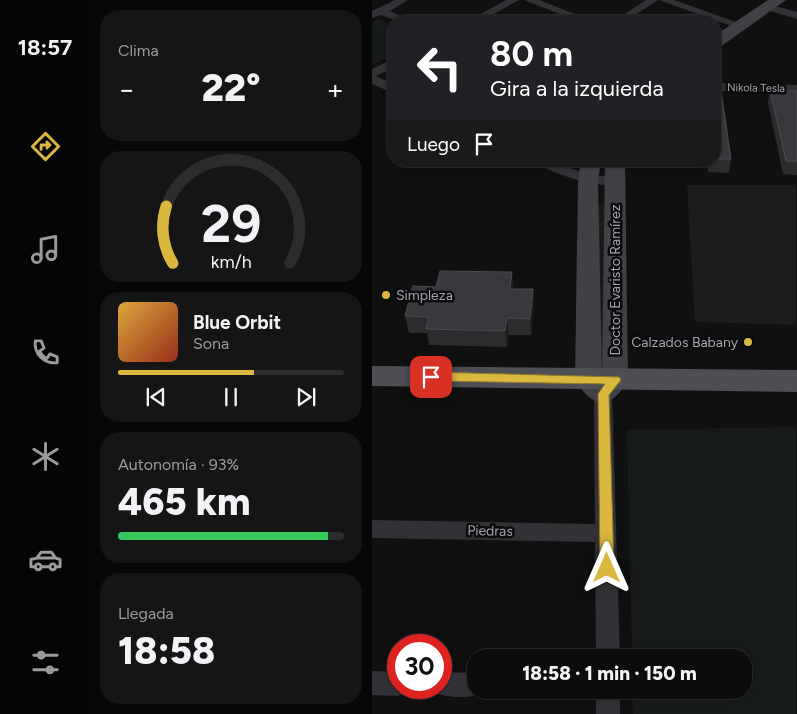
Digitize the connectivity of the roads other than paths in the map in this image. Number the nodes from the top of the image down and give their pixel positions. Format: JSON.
{"nodes":[{"id":1,"x":514,"y":0,"type":"edge"},
{"id":2,"x":529,"y":0,"type":"edge"},
{"id":3,"x":653,"y":0,"type":"edge"},
{"id":4,"x":664,"y":0,"type":"edge"},
{"id":5,"x":397,"y":1,"type":"edge"},
{"id":6,"x":768,"y":2,"type":"edge"},
{"id":7,"x":376,"y":13,"type":"edge"},
{"id":8,"x":485,"y":15,"type":"edge"},
{"id":9,"x":569,"y":15,"type":"edge"},
{"id":10,"x":629,"y":15,"type":"edge"},
{"id":11,"x":702,"y":15,"type":"edge"},
{"id":12,"x":796,"y":16,"type":"edge"},
{"id":13,"x":727,"y":25,"type":"edge"},
{"id":14,"x":387,"y":66,"type":"edge"},
{"id":15,"x":372,"y":74,"type":"edge"},
{"id":16,"x":372,"y":79,"type":"edge"},
{"id":17,"x":387,"y":86,"type":"edge"},
{"id":18,"x":721,"y":87,"type":"edge"},
{"id":19,"x":796,"y":88,"type":"edge"},
{"id":20,"x":555,"y":167,"type":"edge"},
{"id":21,"x":589,"y":171,"type":"edge"},
{"id":22,"x":615,"y":171,"type":"edge"},
{"id":23,"x":372,"y":376,"type":"edge"},
{"id":24,"x":796,"y":381,"type":"edge"},
{"id":25,"x":602,"y":384,"type":"junction"},
{"id":26,"x":372,"y":392,"type":"edge"},
{"id":27,"x":796,"y":398,"type":"edge"},
{"id":28,"x":372,"y":529,"type":"edge"},
{"id":29,"x":607,"y":533,"type":"junction"},
{"id":30,"x":608,"y":649,"type":"edge"},
{"id":31,"x":372,"y":683,"type":"edge"},
{"id":32,"x":387,"y":684,"type":"edge"},
{"id":33,"x":452,"y":684,"type":"edge"},
{"id":34,"x":467,"y":685,"type":"edge"},
{"id":35,"x":608,"y":699,"type":"edge"},
{"id":36,"x":608,"y":714,"type":"edge"}],
"edges":[{"from":1,"to":8,"type":"street"},
{"from":2,"to":9,"type":"street"},
{"from":3,"to":10,"type":"street"},
{"from":4,"to":11,"type":"street"},
{"from":5,"to":7,"type":"street"},
{"from":6,"to":12,"type":"street"},
{"from":6,"to":13,"type":"main road"},
{"from":14,"to":15,"type":"street"},
{"from":16,"to":17,"type":"street"},
{"from":18,"to":19,"type":"street","name":"Nikola Tesla"},
{"from":20,"to":21,"type":"street"},
{"from":21,"to":22,"type":"street"},
{"from":21,"to":25,"type":"main road","name":"Doctor Evaristo Ramírez"},
{"from":22,"to":25,"type":"main road","name":"Doctor Evaristo Ramírez"},
{"from":23,"to":25,"type":"main road"},
{"from":24,"to":25,"type":"main road"},
{"from":25,"to":26,"type":"main road"},
{"from":25,"to":27,"type":"main road"},
{"from":25,"to":29,"type":"street"},
{"from":28,"to":29,"type":"street","name":"Piedras"},
{"from":29,"to":30,"type":"street"},
{"from":31,"to":32,"type":"street"},
{"from":33,"to":34,"type":"street"},
{"from":35,"to":36,"type":"street"}]}
